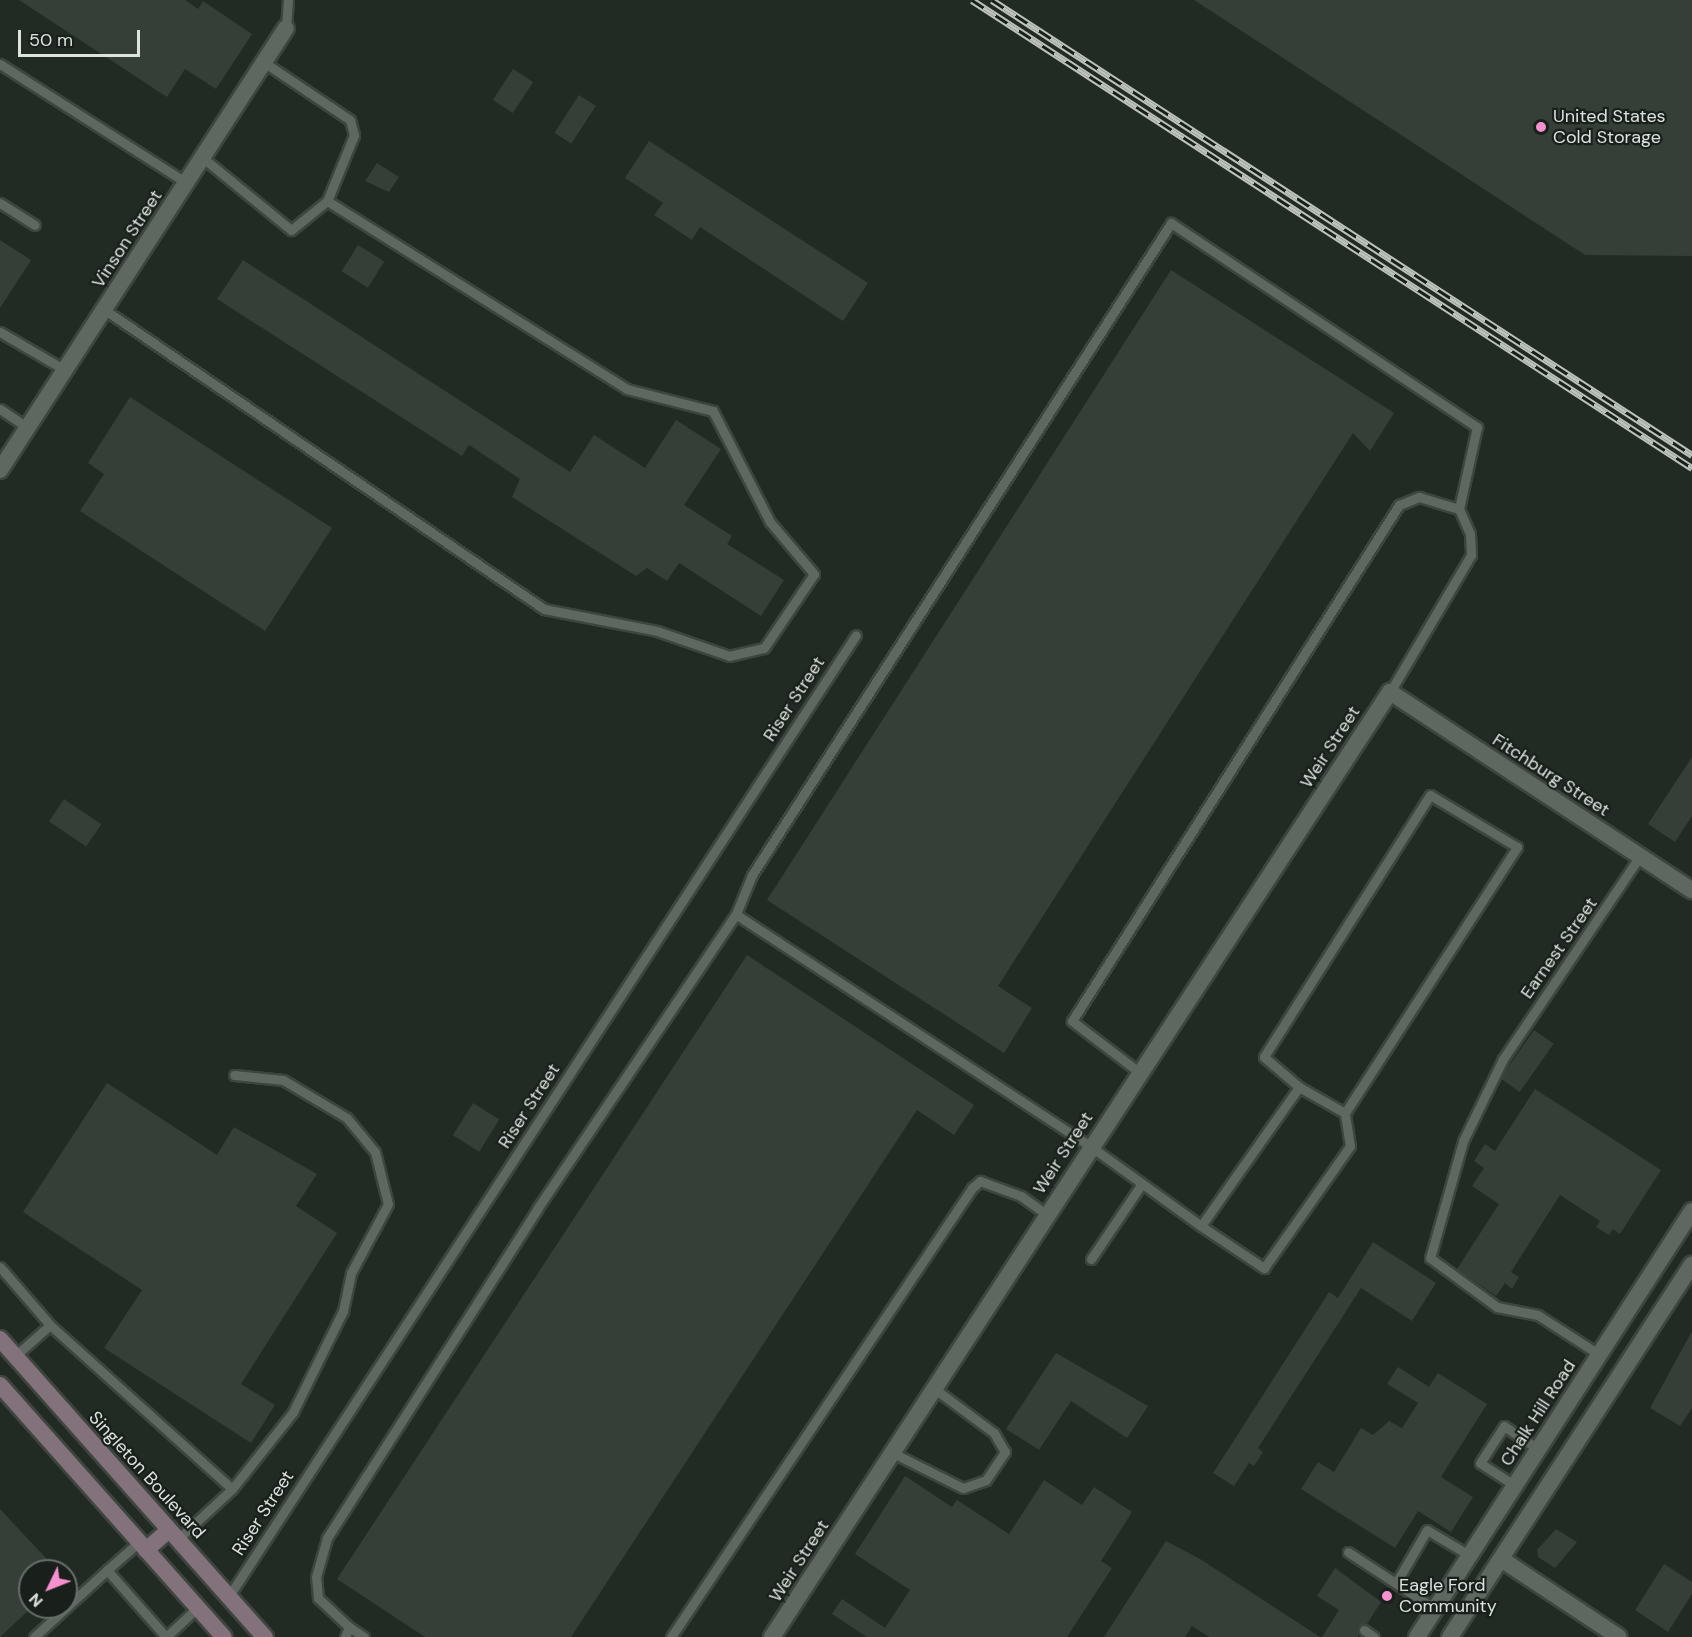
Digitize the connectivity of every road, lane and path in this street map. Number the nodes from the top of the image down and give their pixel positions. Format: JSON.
{"nodes":[{"id":1,"x":288,"y":0,"type":"edge"},
{"id":2,"x":286,"y":27,"type":"joint"},
{"id":3,"x":0,"y":63,"type":"edge"},
{"id":4,"x":265,"y":63,"type":"junction"},
{"id":5,"x":203,"y":158,"type":"junction"},
{"id":6,"x":187,"y":183,"type":"junction"},
{"id":7,"x":327,"y":201,"type":"junction"},
{"id":8,"x":0,"y":203,"type":"edge"},
{"id":9,"x":35,"y":225,"type":"dead end"},
{"id":10,"x":105,"y":310,"type":"junction"},
{"id":11,"x":0,"y":332,"type":"edge"},
{"id":12,"x":65,"y":370,"type":"junction"},
{"id":13,"x":0,"y":409,"type":"edge"},
{"id":14,"x":28,"y":428,"type":"junction"},
{"id":15,"x":0,"y":470,"type":"edge"},
{"id":16,"x":1458,"y":509,"type":"junction"},
{"id":17,"x":856,"y":634,"type":"dead end"},
{"id":18,"x":1390,"y":692,"type":"junction"},
{"id":19,"x":1640,"y":856,"type":"junction"},
{"id":20,"x":1692,"y":890,"type":"edge"},
{"id":21,"x":736,"y":914,"type":"junction"},
{"id":22,"x":1139,"y":1072,"type":"junction"},
{"id":23,"x":234,"y":1076,"type":"dead end"},
{"id":24,"x":1299,"y":1086,"type":"junction"},
{"id":25,"x":1345,"y":1113,"type":"junction"},
{"id":26,"x":1090,"y":1146,"type":"junction"},
{"id":27,"x":1141,"y":1185,"type":"junction"},
{"id":28,"x":1692,"y":1211,"type":"edge"},
{"id":29,"x":1046,"y":1214,"type":"junction"},
{"id":30,"x":1201,"y":1226,"type":"junction"},
{"id":31,"x":1091,"y":1259,"type":"dead end"},
{"id":32,"x":1692,"y":1265,"type":"edge"},
{"id":33,"x":0,"y":1268,"type":"edge"},
{"id":34,"x":50,"y":1325,"type":"junction"},
{"id":35,"x":0,"y":1339,"type":"edge"},
{"id":36,"x":1600,"y":1355,"type":"junction"},
{"id":37,"x":15,"y":1356,"type":"junction"},
{"id":38,"x":1623,"y":1371,"type":"junction"},
{"id":39,"x":0,"y":1385,"type":"edge"},
{"id":40,"x":935,"y":1389,"type":"junction"},
{"id":41,"x":1538,"y":1449,"type":"junction"},
{"id":42,"x":893,"y":1453,"type":"junction"},
{"id":43,"x":1514,"y":1485,"type":"junction"},
{"id":44,"x":232,"y":1489,"type":"junction"},
{"id":45,"x":173,"y":1534,"type":"junction"},
{"id":46,"x":142,"y":1546,"type":"junction"},
{"id":47,"x":1348,"y":1551,"type":"dead end"},
{"id":48,"x":1469,"y":1555,"type":"junction"},
{"id":49,"x":1501,"y":1558,"type":"junction"},
{"id":50,"x":107,"y":1570,"type":"junction"},
{"id":51,"x":1396,"y":1583,"type":"junction"},
{"id":52,"x":229,"y":1596,"type":"junction"},
{"id":53,"x":198,"y":1608,"type":"junction"},
{"id":54,"x":1435,"y":1609,"type":"junction"},
{"id":55,"x":349,"y":1627,"type":"junction"},
{"id":56,"x":1364,"y":1630,"type":"dead end"},
{"id":57,"x":1454,"y":1631,"type":"edge"},
{"id":58,"x":258,"y":1635,"type":"edge"},
{"id":59,"x":34,"y":1637,"type":"edge"},
{"id":60,"x":224,"y":1637,"type":"edge"},
{"id":61,"x":345,"y":1637,"type":"edge"},
{"id":62,"x":364,"y":1637,"type":"edge"},
{"id":63,"x":671,"y":1637,"type":"edge"},
{"id":64,"x":772,"y":1637,"type":"edge"},
{"id":65,"x":1374,"y":1637,"type":"edge"},
{"id":66,"x":1417,"y":1637,"type":"edge"},
{"id":67,"x":1619,"y":1637,"type":"edge"}],
"edges":[{"from":1,"to":2,"type":"lane"},
{"from":2,"to":4,"type":"street","name":"Vinson Street"},
{"from":3,"to":6,"type":"lane"},
{"from":4,"to":5,"type":"street","name":"Vinson Street"},
{"from":4,"to":7,"type":"lane"},
{"from":5,"to":6,"type":"street","name":"Vinson Street"},
{"from":5,"to":7,"type":"lane"},
{"from":6,"to":10,"type":"street","name":"Vinson Street"},
{"from":7,"to":10,"type":"lane"},
{"from":8,"to":9,"type":"lane"},
{"from":10,"to":12,"type":"street","name":"Vinson Street"},
{"from":11,"to":12,"type":"lane"},
{"from":12,"to":14,"type":"street","name":"Vinson Street"},
{"from":13,"to":14,"type":"lane"},
{"from":14,"to":15,"type":"street","name":"Vinson Street"},
{"from":16,"to":18,"type":"lane"},
{"from":16,"to":21,"type":"lane"},
{"from":16,"to":22,"type":"lane"},
{"from":17,"to":52,"type":"lane","name":"Riser Street"},
{"from":18,"to":19,"type":"street","name":"Fitchburg Street"},
{"from":18,"to":22,"type":"street","name":"Weir Street"},
{"from":19,"to":20,"type":"street","name":"Fitchburg Street"},
{"from":19,"to":36,"type":"lane","name":"Earnest Street"},
{"from":21,"to":26,"type":"lane"},
{"from":21,"to":55,"type":"lane"},
{"from":22,"to":26,"type":"street","name":"Weir Street"},
{"from":23,"to":44,"type":"lane"},
{"from":24,"to":25,"type":"lane"},
{"from":24,"to":25,"type":"lane"},
{"from":24,"to":30,"type":"lane"},
{"from":25,"to":30,"type":"lane"},
{"from":26,"to":27,"type":"lane"},
{"from":26,"to":29,"type":"street","name":"Weir Street"},
{"from":27,"to":30,"type":"lane"},
{"from":27,"to":31,"type":"lane"},
{"from":28,"to":36,"type":"street","name":"Chalk Hill Road"},
{"from":29,"to":40,"type":"street","name":"Weir Street"},
{"from":29,"to":63,"type":"lane"},
{"from":32,"to":38,"type":"street"},
{"from":33,"to":34,"type":"lane"},
{"from":34,"to":37,"type":"lane"},
{"from":34,"to":44,"type":"lane"},
{"from":35,"to":37,"type":"main road","name":"Singleton Boulevard"},
{"from":36,"to":38,"type":"street"},
{"from":36,"to":41,"type":"street","name":"Chalk Hill Road"},
{"from":37,"to":45,"type":"main road","name":"Singleton Boulevard"},
{"from":38,"to":49,"type":"street"},
{"from":39,"to":46,"type":"main road"},
{"from":40,"to":42,"type":"street","name":"Weir Street"},
{"from":40,"to":42,"type":"lane"},
{"from":41,"to":43,"type":"street","name":"Chalk Hill Road"},
{"from":41,"to":43,"type":"lane"},
{"from":42,"to":64,"type":"street","name":"Weir Street"},
{"from":43,"to":48,"type":"street","name":"Chalk Hill Road"},
{"from":44,"to":45,"type":"lane"},
{"from":45,"to":46,"type":"main road"},
{"from":45,"to":52,"type":"main road","name":"Singleton Boulevard"},
{"from":46,"to":50,"type":"lane"},
{"from":46,"to":53,"type":"main road"},
{"from":47,"to":51,"type":"lane"},
{"from":48,"to":51,"type":"lane"},
{"from":48,"to":54,"type":"street","name":"Chalk Hill Road"},
{"from":49,"to":57,"type":"street"},
{"from":49,"to":67,"type":"street"},
{"from":50,"to":53,"type":"lane"},
{"from":50,"to":59,"type":"lane"},
{"from":51,"to":54,"type":"lane"},
{"from":52,"to":58,"type":"main road","name":"Singleton Boulevard"},
{"from":53,"to":60,"type":"main road"},
{"from":54,"to":57,"type":"street"},
{"from":54,"to":66,"type":"street","name":"Chalk Hill Road"},
{"from":55,"to":61,"type":"lane"},
{"from":55,"to":62,"type":"lane"},
{"from":56,"to":65,"type":"lane"}]}
